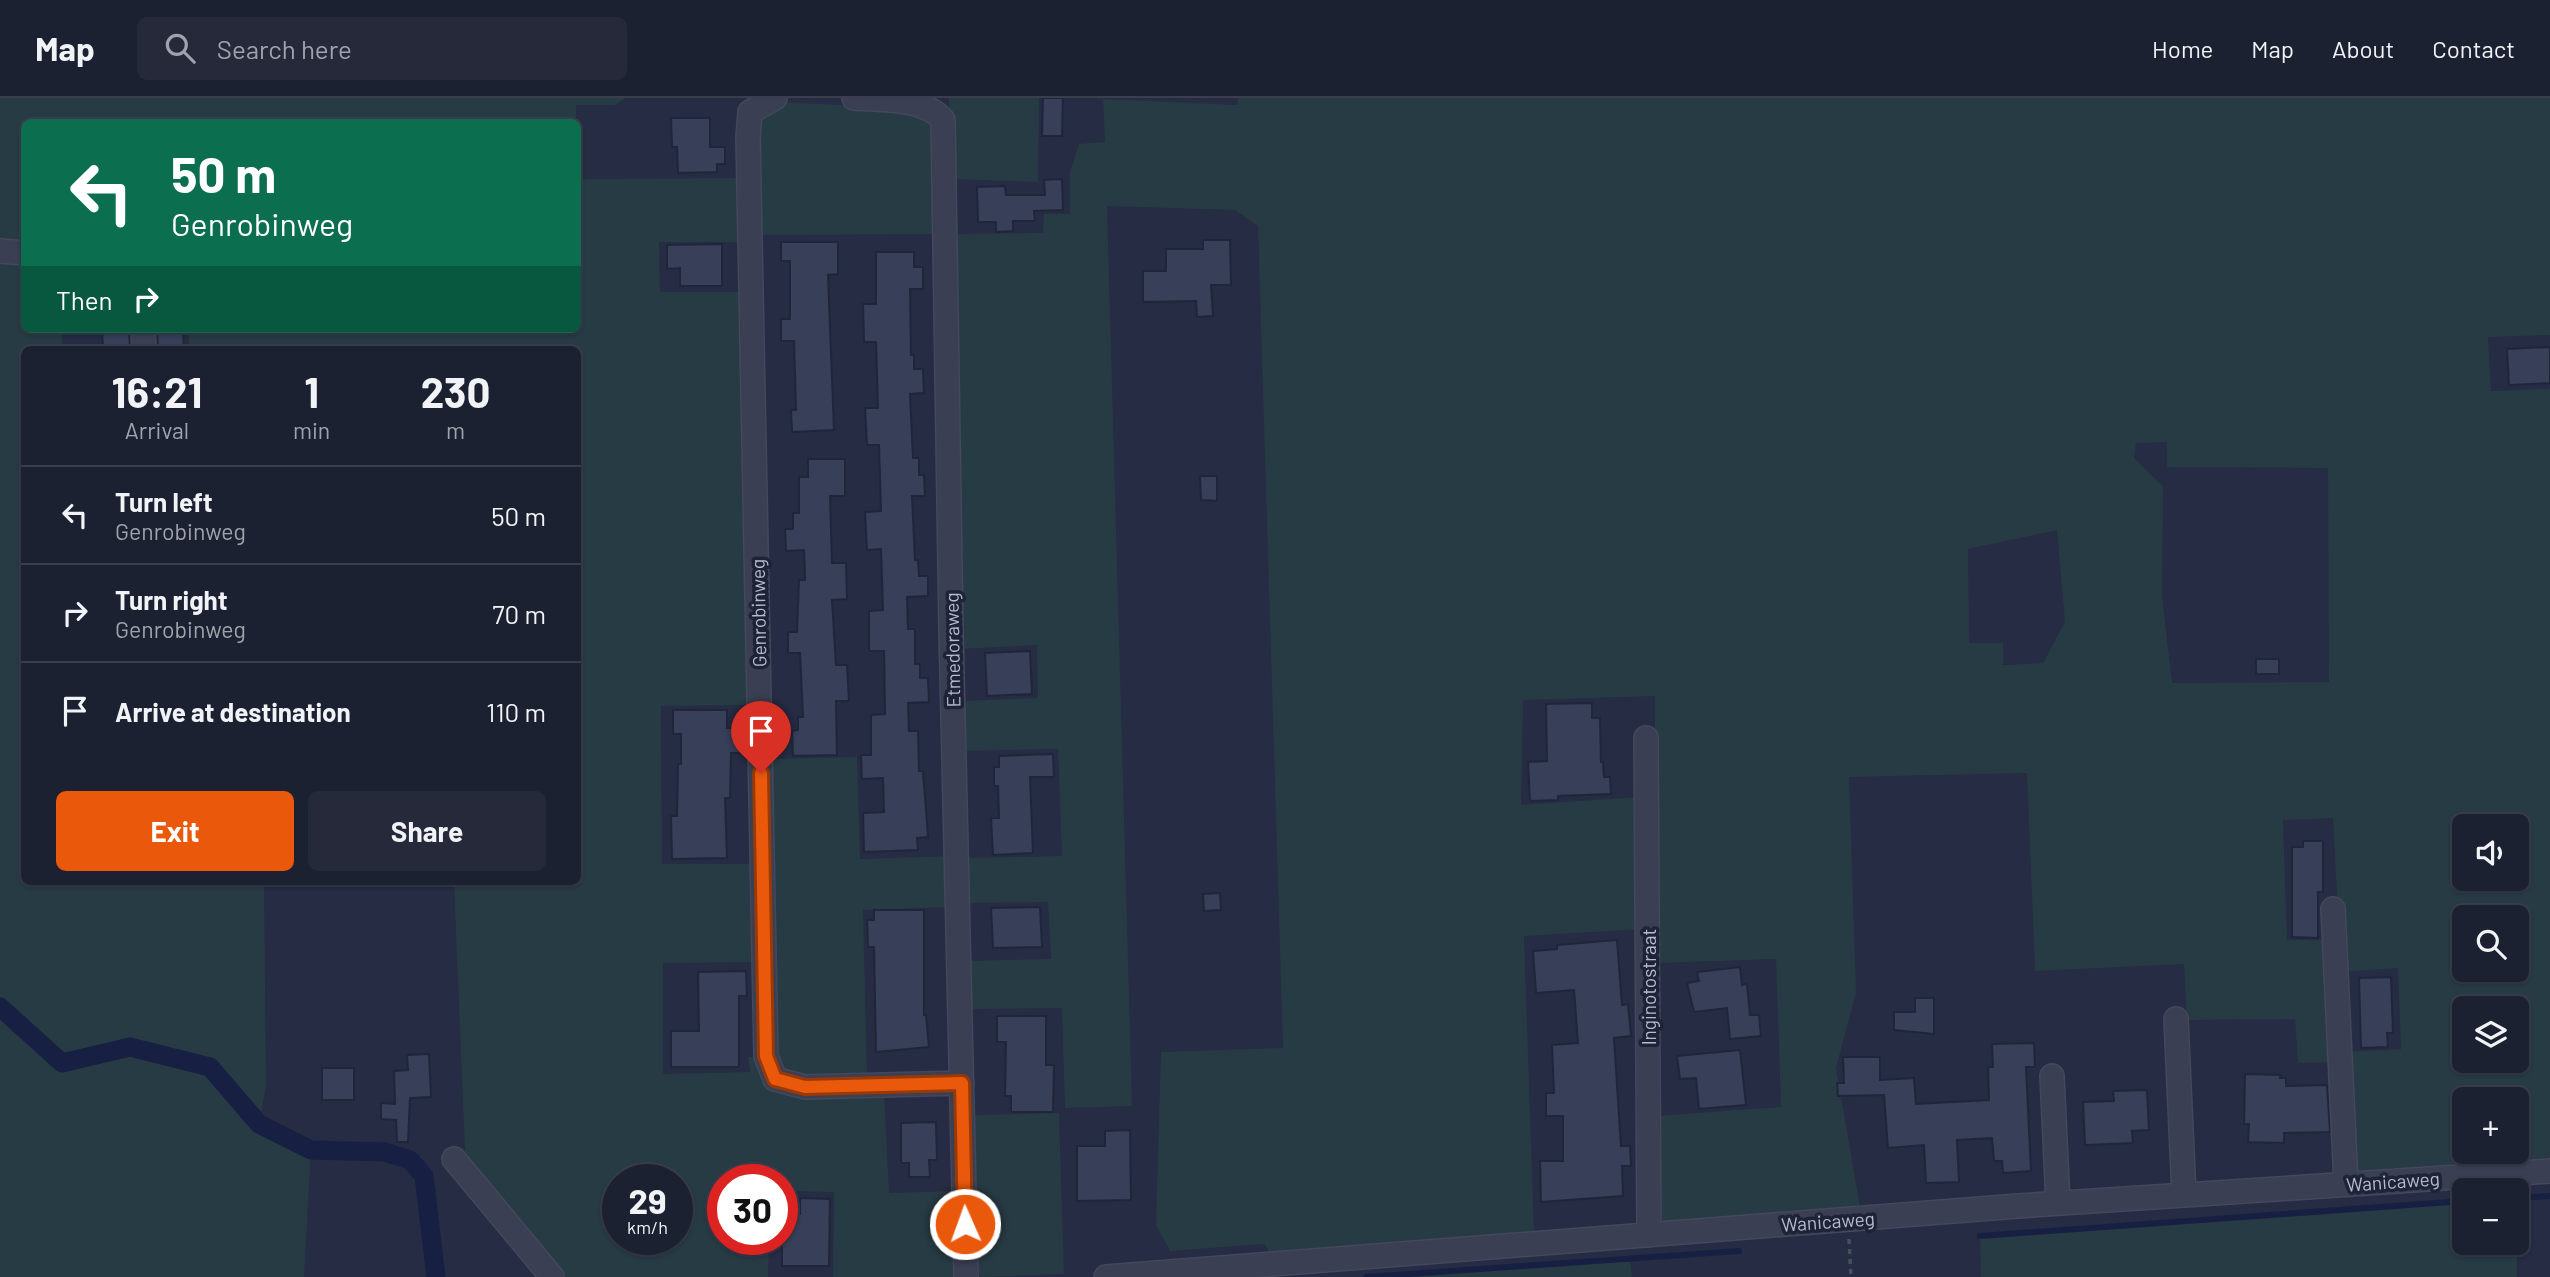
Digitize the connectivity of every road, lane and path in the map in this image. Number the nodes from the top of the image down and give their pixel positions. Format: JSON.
{"nodes":[{"id":1,"x":775,"y":98,"type":"edge"},
{"id":2,"x":854,"y":98,"type":"edge"},
{"id":3,"x":0,"y":251,"type":"edge"},
{"id":4,"x":21,"y":253,"type":"edge"},
{"id":5,"x":1646,"y":738,"type":"dead end"},
{"id":6,"x":2333,"y":909,"type":"dead end"},
{"id":7,"x":2176,"y":1019,"type":"dead end"},
{"id":8,"x":2052,"y":1076,"type":"dead end"},
{"id":9,"x":962,"y":1083,"type":"junction"},
{"id":10,"x":454,"y":1159,"type":"dead end"},
{"id":11,"x":2550,"y":1171,"type":"edge"},
{"id":12,"x":2346,"y":1184,"type":"junction"},
{"id":13,"x":2184,"y":1195,"type":"junction"},
{"id":14,"x":2058,"y":1203,"type":"junction"},
{"id":15,"x":1849,"y":1220,"type":"junction"},
{"id":16,"x":1649,"y":1235,"type":"junction"},
{"id":17,"x":552,"y":1277,"type":"edge"},
{"id":18,"x":966,"y":1277,"type":"edge"},
{"id":19,"x":1106,"y":1277,"type":"edge"},
{"id":20,"x":1851,"y":1277,"type":"edge"}],
"edges":[{"from":1,"to":9,"type":"street","name":"Genrobinweg"},
{"from":2,"to":9,"type":"street","name":"Etmedoraweg"},
{"from":3,"to":4,"type":"street"},
{"from":5,"to":16,"type":"street","name":"Inginotostraat"},
{"from":6,"to":12,"type":"street"},
{"from":7,"to":13,"type":"street"},
{"from":8,"to":14,"type":"street"},
{"from":9,"to":18,"type":"street","name":"Etmedoraweg"},
{"from":10,"to":17,"type":"street"},
{"from":11,"to":12,"type":"street","name":"Wanicaweg"},
{"from":12,"to":13,"type":"street","name":"Wanicaweg"},
{"from":13,"to":14,"type":"street","name":"Wanicaweg"},
{"from":14,"to":15,"type":"street","name":"Wanicaweg"},
{"from":15,"to":16,"type":"street","name":"Wanicaweg"},
{"from":15,"to":20,"type":"path"},
{"from":16,"to":19,"type":"street","name":"Wanicaweg"}]}
